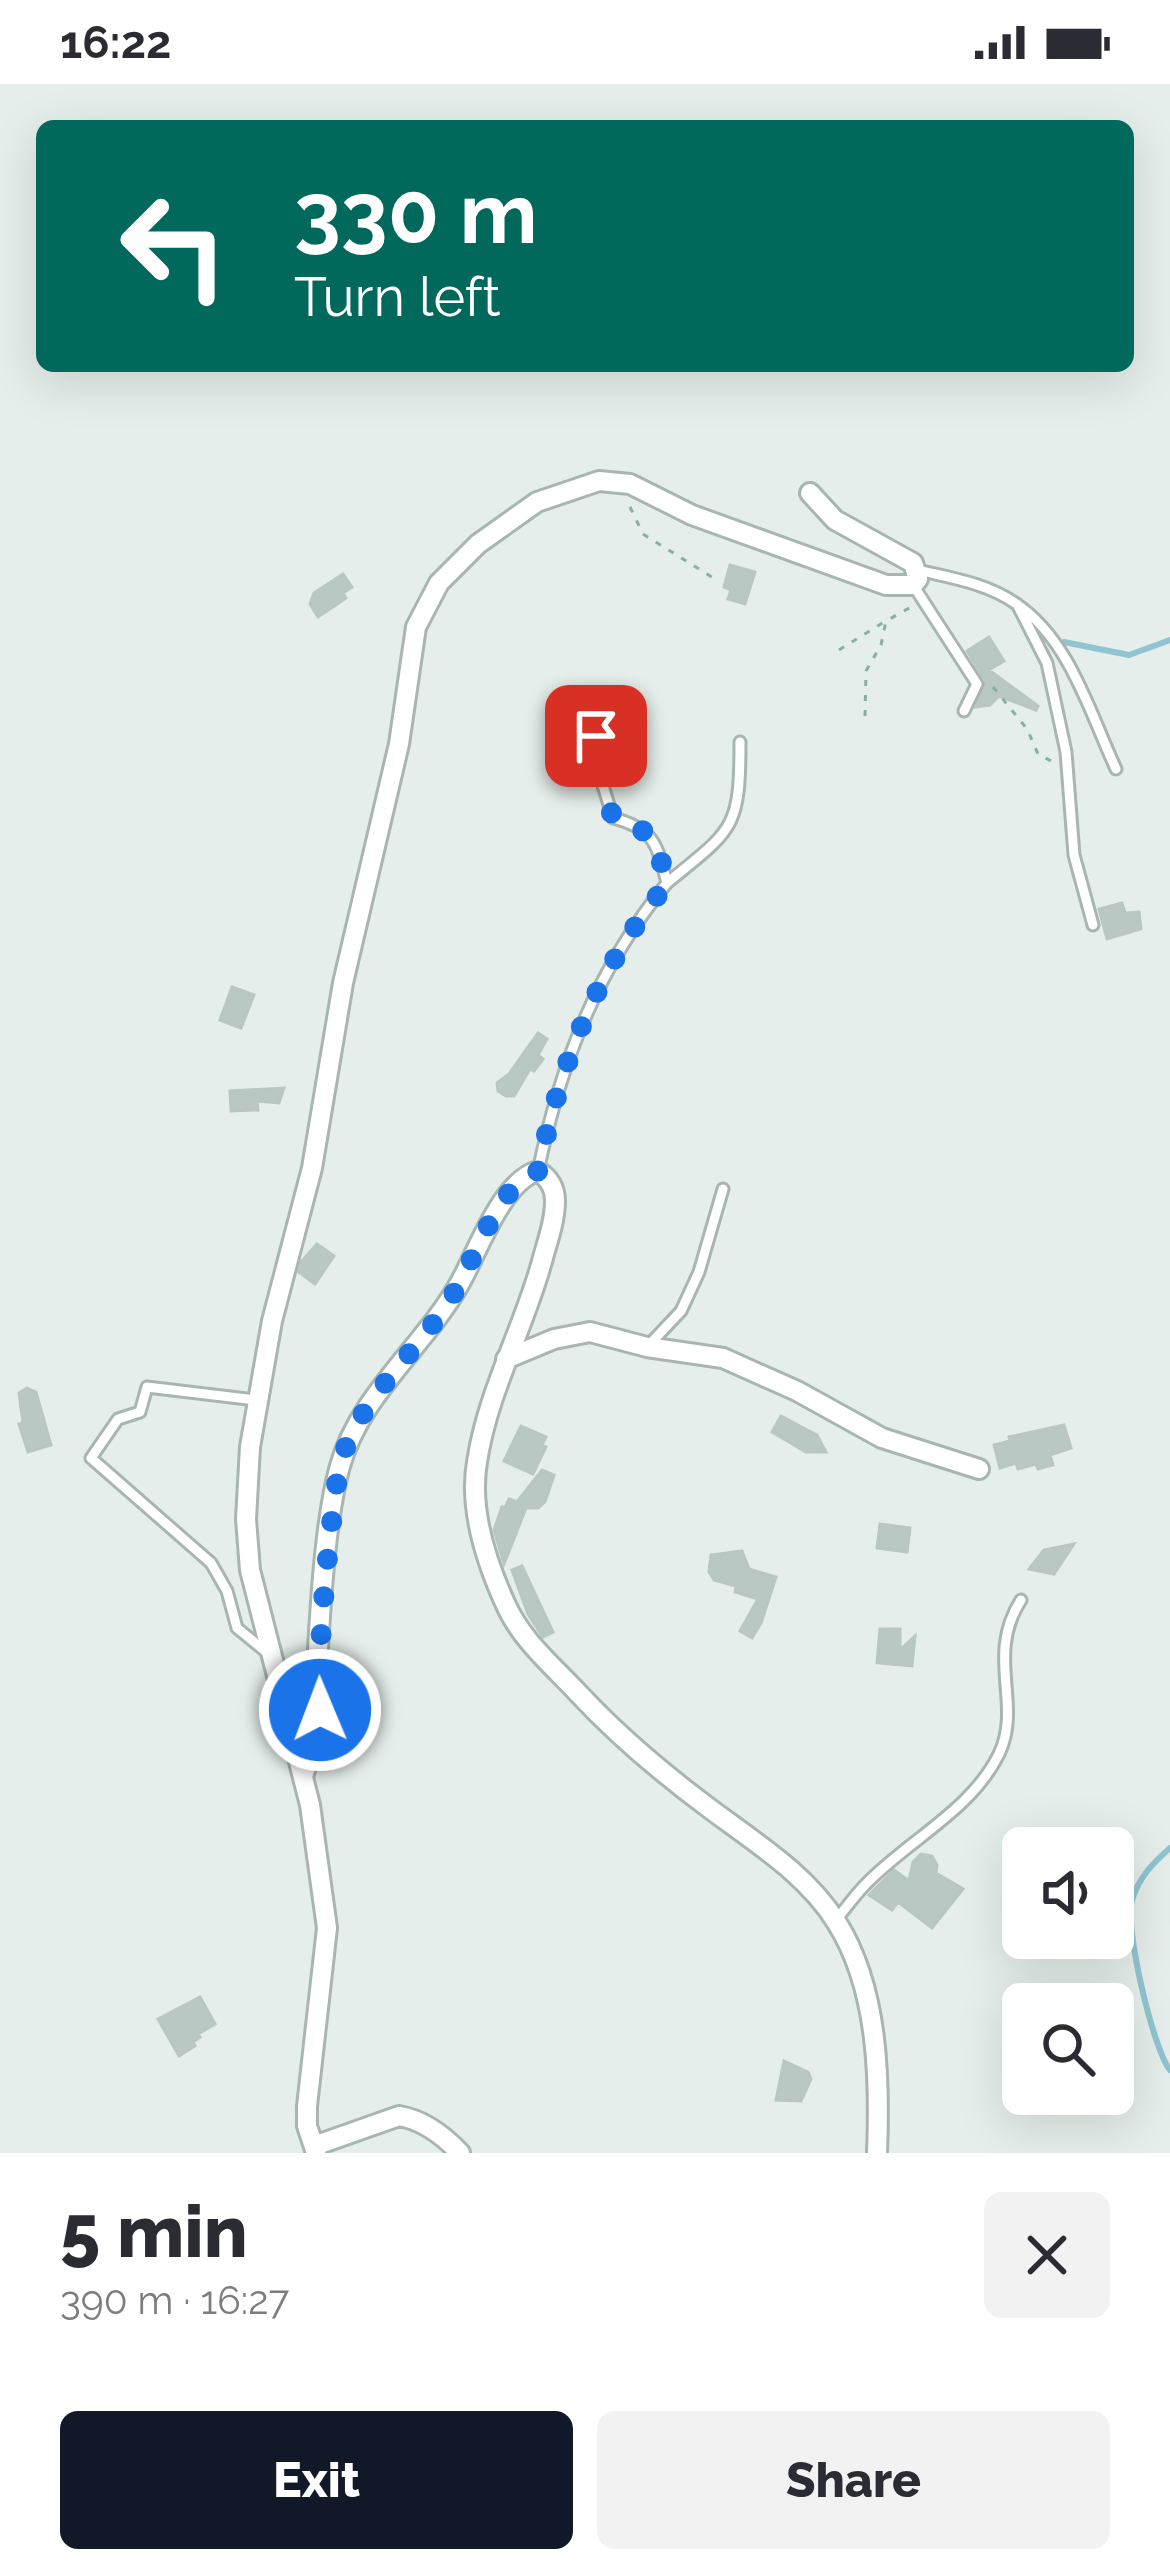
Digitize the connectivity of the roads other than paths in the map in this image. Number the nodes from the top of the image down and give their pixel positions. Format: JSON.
{"nodes":[{"id":1,"x":811,"y":493,"type":"dead end"},
{"id":2,"x":918,"y":585,"type":"junction"},
{"id":3,"x":1017,"y":604,"type":"junction"},
{"id":4,"x":964,"y":711,"type":"dead end"},
{"id":5,"x":587,"y":719,"type":"dead end"},
{"id":6,"x":740,"y":742,"type":"dead end"},
{"id":7,"x":1116,"y":769,"type":"dead end"},
{"id":8,"x":667,"y":884,"type":"junction"},
{"id":9,"x":1093,"y":926,"type":"dead end"},
{"id":10,"x":538,"y":1171,"type":"junction"},
{"id":11,"x":723,"y":1189,"type":"dead end"},
{"id":12,"x":647,"y":1347,"type":"junction"},
{"id":13,"x":506,"y":1359,"type":"junction"},
{"id":14,"x":256,"y":1400,"type":"junction"},
{"id":15,"x":979,"y":1469,"type":"dead end"},
{"id":16,"x":1021,"y":1600,"type":"dead end"},
{"id":17,"x":274,"y":1659,"type":"junction"},
{"id":18,"x":303,"y":1776,"type":"junction"},
{"id":19,"x":836,"y":1920,"type":"junction"},
{"id":20,"x":315,"y":2150,"type":"edge"},
{"id":21,"x":460,"y":2153,"type":"edge"},
{"id":22,"x":877,"y":2153,"type":"edge"}],
"edges":[{"from":1,"to":2,"type":"street"},
{"from":2,"to":3,"type":"lane"},
{"from":2,"to":4,"type":"lane"},
{"from":2,"to":14,"type":"street"},
{"from":3,"to":7,"type":"lane"},
{"from":3,"to":9,"type":"lane"},
{"from":5,"to":8,"type":"lane"},
{"from":6,"to":8,"type":"lane"},
{"from":8,"to":10,"type":"lane"},
{"from":10,"to":13,"type":"street"},
{"from":10,"to":18,"type":"street"},
{"from":11,"to":12,"type":"lane"},
{"from":12,"to":13,"type":"street"},
{"from":12,"to":15,"type":"street"},
{"from":13,"to":19,"type":"street"},
{"from":14,"to":17,"type":"street"},
{"from":14,"to":17,"type":"lane"},
{"from":16,"to":19,"type":"lane"},
{"from":17,"to":18,"type":"street"},
{"from":18,"to":20,"type":"street"},
{"from":19,"to":22,"type":"street"},
{"from":20,"to":21,"type":"street"}]}
